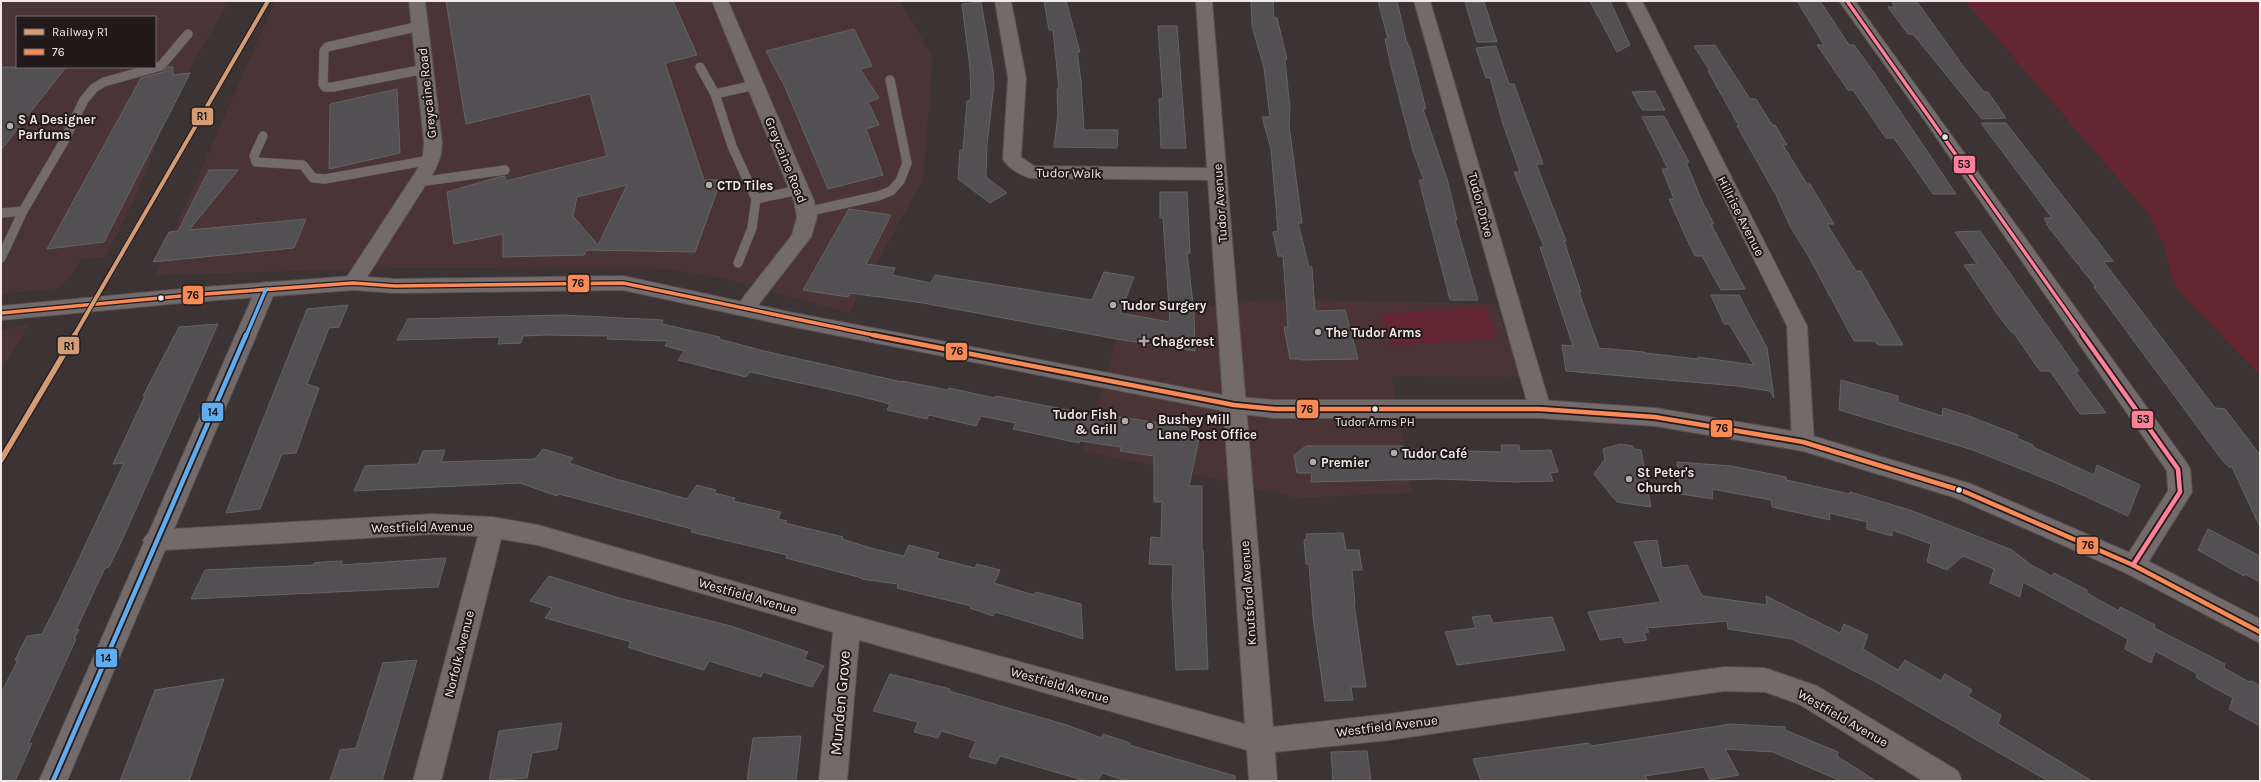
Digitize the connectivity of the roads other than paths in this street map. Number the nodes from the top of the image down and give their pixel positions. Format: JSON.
{"nodes":[{"id":1,"x":417,"y":1,"type":"edge"},
{"id":2,"x":720,"y":1,"type":"edge"},
{"id":3,"x":1003,"y":1,"type":"edge"},
{"id":4,"x":1204,"y":1,"type":"edge"},
{"id":5,"x":1422,"y":1,"type":"edge"},
{"id":6,"x":1634,"y":1,"type":"edge"},
{"id":7,"x":1848,"y":1,"type":"edge"},
{"id":8,"x":420,"y":26,"type":"junction"},
{"id":9,"x":188,"y":34,"type":"dead end"},
{"id":10,"x":700,"y":67,"type":"dead end"},
{"id":11,"x":156,"y":68,"type":"edge"},
{"id":12,"x":156,"y":68,"type":"edge"},
{"id":13,"x":425,"y":69,"type":"junction"},
{"id":14,"x":890,"y":80,"type":"dead end"},
{"id":15,"x":755,"y":85,"type":"junction"},
{"id":16,"x":715,"y":94,"type":"junction"},
{"id":17,"x":263,"y":136,"type":"dead end"},
{"id":18,"x":430,"y":160,"type":"junction"},
{"id":19,"x":505,"y":170,"type":"dead end"},
{"id":20,"x":1218,"y":174,"type":"junction"},
{"id":21,"x":419,"y":182,"type":"junction"},
{"id":22,"x":799,"y":190,"type":"junction"},
{"id":23,"x":756,"y":199,"type":"junction"},
{"id":24,"x":23,"y":211,"type":"junction"},
{"id":25,"x":806,"y":212,"type":"junction"},
{"id":26,"x":1,"y":213,"type":"edge"},
{"id":27,"x":1,"y":258,"type":"edge"},
{"id":28,"x":738,"y":262,"type":"dead end"},
{"id":29,"x":353,"y":283,"type":"junction"},
{"id":30,"x":266,"y":289,"type":"junction"},
{"id":31,"x":745,"y":308,"type":"junction"},
{"id":32,"x":1,"y":313,"type":"edge"},
{"id":33,"x":1234,"y":405,"type":"junction"},
{"id":34,"x":1540,"y":409,"type":"junction"},
{"id":35,"x":1803,"y":442,"type":"junction"},
{"id":36,"x":492,"y":527,"type":"junction"},
{"id":37,"x":155,"y":540,"type":"junction"},
{"id":38,"x":2133,"y":565,"type":"junction"},
{"id":39,"x":848,"y":625,"type":"junction"},
{"id":40,"x":2260,"y":632,"type":"edge"},
{"id":41,"x":1259,"y":741,"type":"junction"},
{"id":42,"x":53,"y":781,"type":"edge"},
{"id":43,"x":427,"y":781,"type":"edge"},
{"id":44,"x":833,"y":781,"type":"edge"},
{"id":45,"x":1263,"y":781,"type":"edge"},
{"id":46,"x":1948,"y":781,"type":"edge"}],
"edges":[{"from":1,"to":8,"type":"street","name":"Greycaine Road"},
{"from":2,"to":15,"type":"street","name":"Greycaine Road"},
{"from":3,"to":20,"type":"street","name":"Tudor Walk"},
{"from":4,"to":20,"type":"street","name":"Tudor Avenue"},
{"from":5,"to":34,"type":"street","name":"Tudor Drive"},
{"from":6,"to":35,"type":"street","name":"Hillrise Avenue"},
{"from":7,"to":38,"type":"street"},
{"from":8,"to":13,"type":"street","name":"Greycaine Road"},
{"from":8,"to":13,"type":"lane"},
{"from":9,"to":12,"type":"lane"},
{"from":10,"to":16,"type":"lane"},
{"from":11,"to":24,"type":"lane"},
{"from":13,"to":18,"type":"street","name":"Greycaine Road"},
{"from":14,"to":25,"type":"lane"},
{"from":15,"to":16,"type":"lane"},
{"from":15,"to":22,"type":"street","name":"Greycaine Road"},
{"from":16,"to":23,"type":"lane"},
{"from":17,"to":18,"type":"lane"},
{"from":18,"to":21,"type":"street","name":"Greycaine Road"},
{"from":19,"to":21,"type":"lane"},
{"from":20,"to":33,"type":"street","name":"Tudor Avenue"},
{"from":21,"to":29,"type":"street","name":"Greycaine Road"},
{"from":22,"to":23,"type":"lane"},
{"from":22,"to":25,"type":"street","name":"Greycaine Road"},
{"from":23,"to":28,"type":"lane"},
{"from":24,"to":26,"type":"lane"},
{"from":24,"to":27,"type":"lane"},
{"from":25,"to":31,"type":"street","name":"Greycaine Road"},
{"from":29,"to":30,"type":"street"},
{"from":29,"to":31,"type":"street"},
{"from":30,"to":32,"type":"street"},
{"from":30,"to":37,"type":"street"},
{"from":31,"to":33,"type":"street"},
{"from":33,"to":34,"type":"street"},
{"from":33,"to":41,"type":"street","name":"Knutsford Avenue"},
{"from":34,"to":35,"type":"street"},
{"from":35,"to":38,"type":"street"},
{"from":36,"to":37,"type":"street","name":"Westfield Avenue"},
{"from":36,"to":39,"type":"street","name":"Westfield Avenue"},
{"from":36,"to":43,"type":"street","name":"Norfolk Avenue"},
{"from":37,"to":42,"type":"street"},
{"from":38,"to":40,"type":"street"},
{"from":39,"to":41,"type":"street","name":"Westfield Avenue"},
{"from":39,"to":44,"type":"street","name":"Munden Grove"},
{"from":41,"to":45,"type":"street","name":"Knutsford Avenue"},
{"from":41,"to":46,"type":"street","name":"Westfield Avenue"}]}
